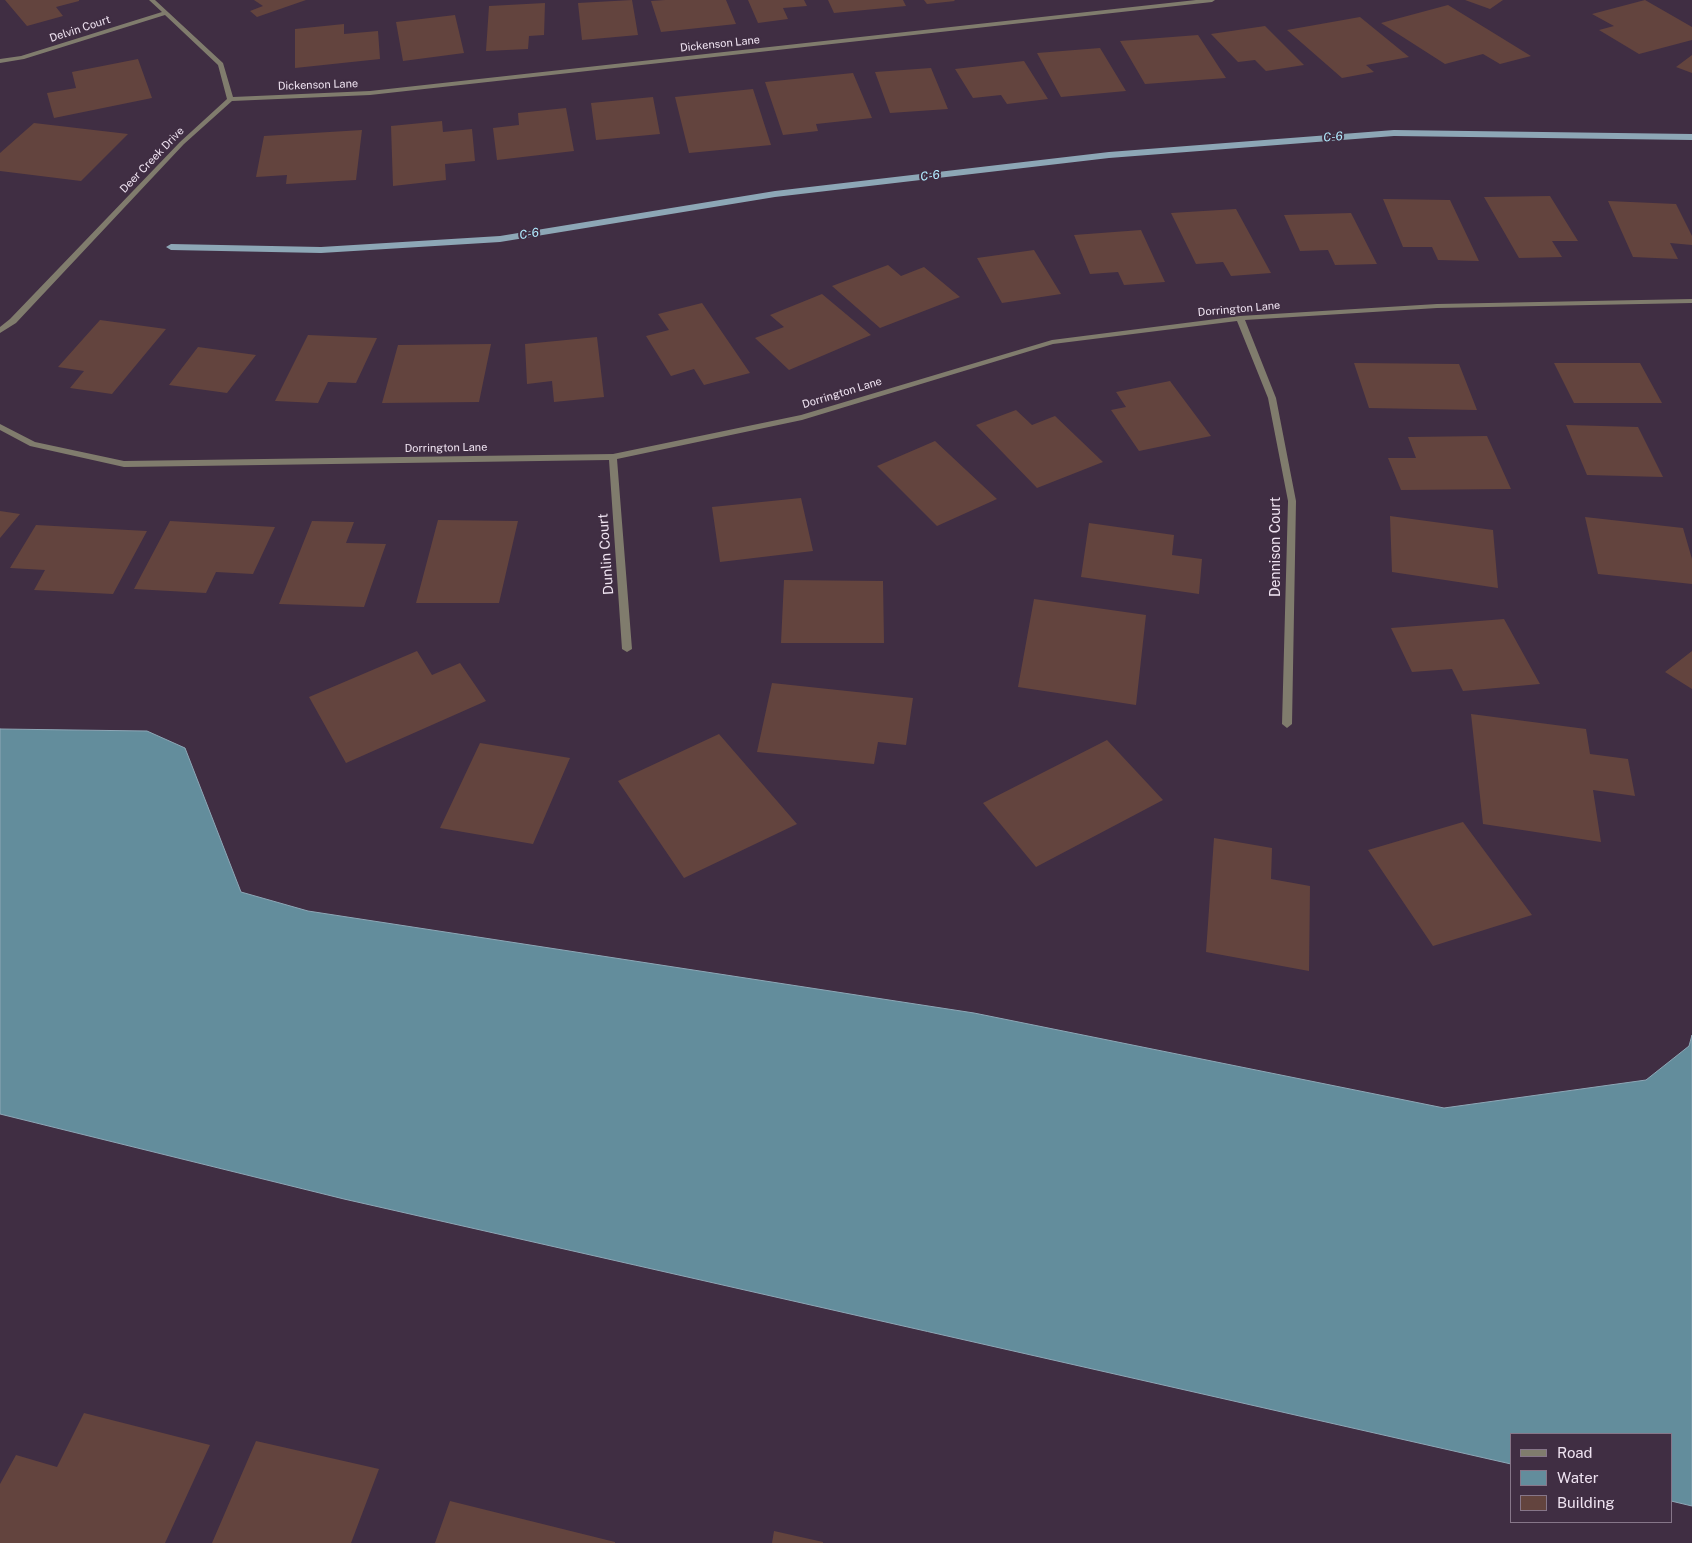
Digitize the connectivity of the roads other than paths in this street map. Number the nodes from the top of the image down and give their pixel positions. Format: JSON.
{"nodes":[{"id":1,"x":152,"y":0,"type":"edge"},
{"id":2,"x":1212,"y":0,"type":"edge"},
{"id":3,"x":165,"y":13,"type":"junction"},
{"id":4,"x":0,"y":61,"type":"edge"},
{"id":5,"x":230,"y":99,"type":"junction"},
{"id":6,"x":1692,"y":301,"type":"edge"},
{"id":7,"x":1240,"y":318,"type":"junction"},
{"id":8,"x":0,"y":331,"type":"edge"},
{"id":9,"x":0,"y":427,"type":"edge"},
{"id":10,"x":613,"y":457,"type":"junction"},
{"id":11,"x":627,"y":650,"type":"dead end"},
{"id":12,"x":1287,"y":724,"type":"dead end"}],
"edges":[{"from":1,"to":3,"type":"street"},
{"from":2,"to":5,"type":"street","name":"Dickenson Lane"},
{"from":3,"to":4,"type":"street","name":"Delvin Court"},
{"from":3,"to":5,"type":"street"},
{"from":5,"to":8,"type":"street","name":"Deer Creek Drive"},
{"from":6,"to":7,"type":"street","name":"Dorrington Lane"},
{"from":7,"to":10,"type":"street","name":"Dorrington Lane"},
{"from":7,"to":12,"type":"street","name":"Dennison Court"},
{"from":9,"to":10,"type":"street","name":"Dorrington Lane"},
{"from":10,"to":11,"type":"street","name":"Dunlin Court"}]}
